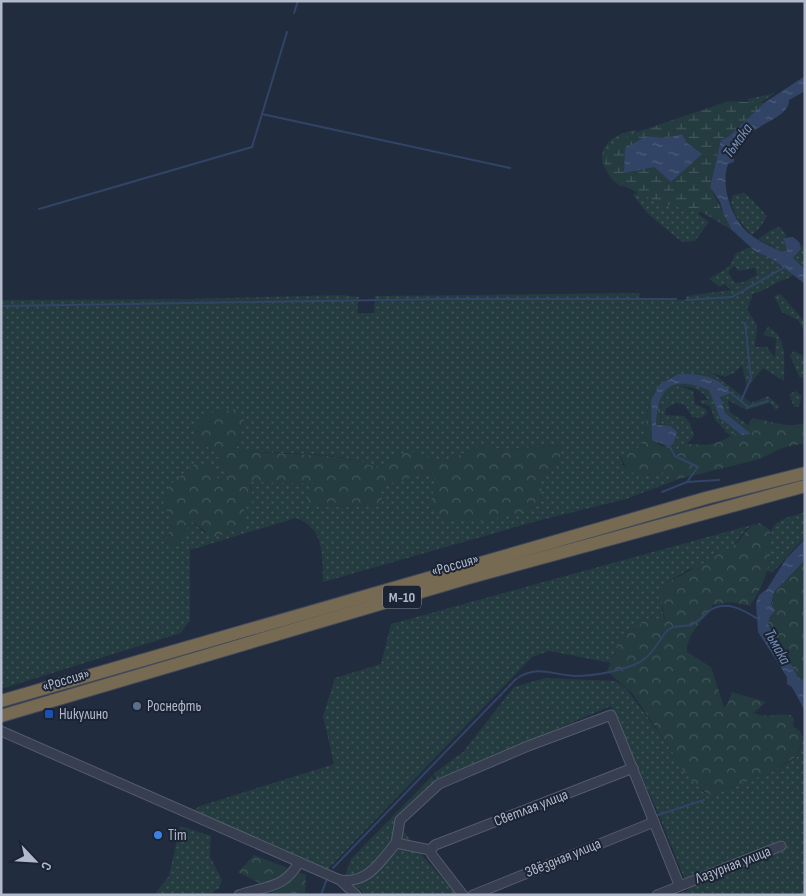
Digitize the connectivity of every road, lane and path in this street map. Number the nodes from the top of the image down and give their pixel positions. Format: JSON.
{"nodes":[{"id":1,"x":805,"y":473,"type":"edge"},
{"id":2,"x":805,"y":486,"type":"edge"},
{"id":3,"x":1,"y":701,"type":"edge"},
{"id":4,"x":1,"y":716,"type":"edge"},
{"id":5,"x":1,"y":732,"type":"edge"},
{"id":6,"x":633,"y":768,"type":"junction"},
{"id":7,"x":654,"y":822,"type":"junction"},
{"id":8,"x":396,"y":843,"type":"junction"},
{"id":9,"x":781,"y":846,"type":"dead end"},
{"id":10,"x":430,"y":850,"type":"junction"},
{"id":11,"x":299,"y":862,"type":"junction"},
{"id":12,"x":340,"y":880,"type":"junction"},
{"id":13,"x":676,"y":887,"type":"junction"},
{"id":14,"x":240,"y":895,"type":"edge"},
{"id":15,"x":356,"y":895,"type":"edge"},
{"id":16,"x":463,"y":895,"type":"edge"},
{"id":17,"x":473,"y":895,"type":"edge"},
{"id":18,"x":657,"y":895,"type":"edge"}],
"edges":[{"from":1,"to":3,"type":"highway","name":"«Россия»","number":"М-10"},
{"from":2,"to":4,"type":"highway","name":"«Россия»","number":"М-10"},
{"from":5,"to":11,"type":"street"},
{"from":6,"to":7,"type":"street"},
{"from":6,"to":8,"type":"street"},
{"from":6,"to":10,"type":"street","name":"Светлая улица"},
{"from":7,"to":13,"type":"street"},
{"from":7,"to":17,"type":"street","name":"Звёздная улица"},
{"from":8,"to":10,"type":"street"},
{"from":8,"to":12,"type":"street"},
{"from":9,"to":13,"type":"street","name":"Лазурная улица"},
{"from":10,"to":16,"type":"street"},
{"from":11,"to":12,"type":"street"},
{"from":11,"to":14,"type":"street"},
{"from":12,"to":15,"type":"street"},
{"from":13,"to":18,"type":"street","name":"Лазурная улица"}]}
